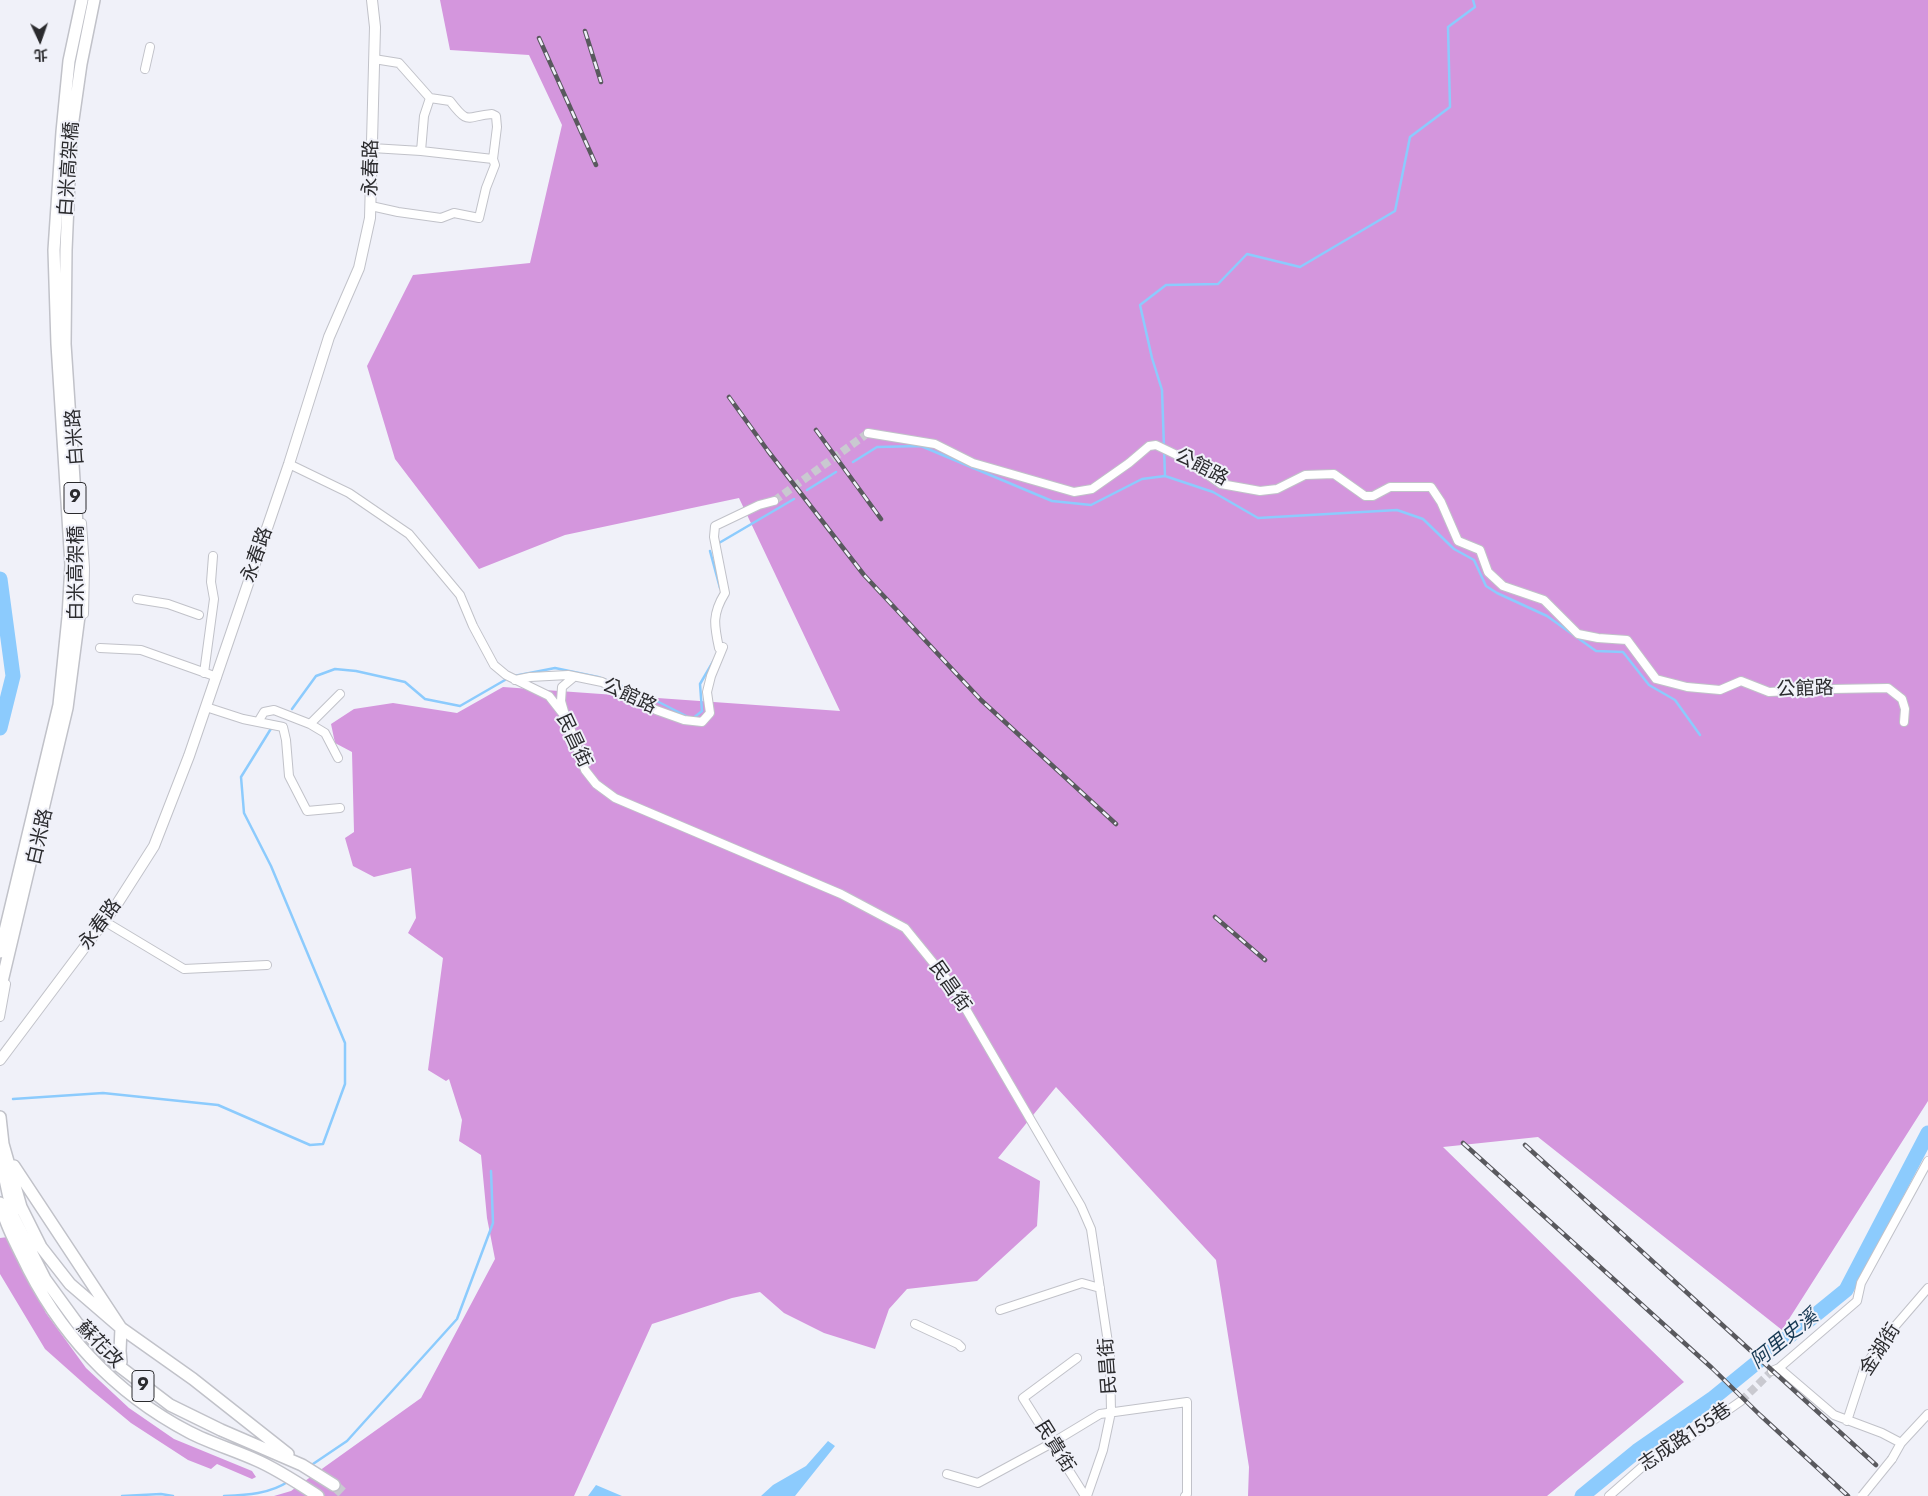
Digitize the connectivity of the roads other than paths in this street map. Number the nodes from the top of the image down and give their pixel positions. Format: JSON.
{"nodes":[{"id":1,"x":82,"y":0,"type":"edge"},
{"id":2,"x":94,"y":0,"type":"edge"},
{"id":3,"x":98,"y":0,"type":"edge"},
{"id":4,"x":372,"y":0,"type":"edge"},
{"id":5,"x":150,"y":47,"type":"dead end"},
{"id":6,"x":374,"y":59,"type":"junction"},
{"id":7,"x":145,"y":69,"type":"dead end"},
{"id":8,"x":430,"y":98,"type":"junction"},
{"id":9,"x":372,"y":148,"type":"junction"},
{"id":10,"x":421,"y":152,"type":"junction"},
{"id":11,"x":494,"y":159,"type":"junction"},
{"id":12,"x":371,"y":206,"type":"junction"},
{"id":13,"x":868,"y":432,"type":"dead end"},
{"id":14,"x":289,"y":464,"type":"junction"},
{"id":15,"x":774,"y":501,"type":"tunnel mouth"},
{"id":16,"x":213,"y":556,"type":"dead end"},
{"id":17,"x":137,"y":599,"type":"dead end"},
{"id":18,"x":199,"y":615,"type":"dead end"},
{"id":19,"x":100,"y":648,"type":"dead end"},
{"id":20,"x":204,"y":673,"type":"junction"},
{"id":21,"x":217,"y":677,"type":"junction"},
{"id":22,"x":574,"y":677,"type":"junction"},
{"id":23,"x":515,"y":680,"type":"junction"},
{"id":24,"x":340,"y":694,"type":"dead end"},
{"id":25,"x":206,"y":708,"type":"junction"},
{"id":26,"x":567,"y":719,"type":"junction"},
{"id":27,"x":258,"y":722,"type":"junction"},
{"id":28,"x":1904,"y":722,"type":"dead end"},
{"id":29,"x":310,"y":724,"type":"junction"},
{"id":30,"x":338,"y":758,"type":"dead end"},
{"id":31,"x":340,"y":808,"type":"dead end"},
{"id":32,"x":104,"y":921,"type":"junction"},
{"id":33,"x":0,"y":952,"type":"edge"},
{"id":34,"x":267,"y":966,"type":"dead end"},
{"id":35,"x":0,"y":990,"type":"edge"},
{"id":36,"x":0,"y":1016,"type":"edge"},
{"id":37,"x":0,"y":1060,"type":"edge"},
{"id":38,"x":0,"y":1117,"type":"edge"},
{"id":39,"x":0,"y":1156,"type":"edge"},
{"id":40,"x":1928,"y":1161,"type":"edge"},
{"id":41,"x":14,"y":1166,"type":"dead end"},
{"id":42,"x":0,"y":1203,"type":"edge"},
{"id":43,"x":9,"y":1218,"type":"junction"},
{"id":44,"x":45,"y":1279,"type":"junction"},
{"id":45,"x":1100,"y":1288,"type":"junction"},
{"id":46,"x":1928,"y":1288,"type":"edge"},
{"id":47,"x":1000,"y":1310,"type":"dead end"},
{"id":48,"x":915,"y":1324,"type":"dead end"},
{"id":49,"x":121,"y":1328,"type":"junction"},
{"id":50,"x":961,"y":1347,"type":"dead end"},
{"id":51,"x":1078,"y":1358,"type":"dead end"},
{"id":52,"x":121,"y":1362,"type":"junction"},
{"id":53,"x":1740,"y":1401,"type":"tunnel mouth"},
{"id":54,"x":1111,"y":1412,"type":"junction"},
{"id":55,"x":1928,"y":1414,"type":"edge"},
{"id":56,"x":1847,"y":1420,"type":"junction"},
{"id":57,"x":1052,"y":1443,"type":"junction"},
{"id":58,"x":1901,"y":1443,"type":"junction"},
{"id":59,"x":302,"y":1465,"type":"junction"},
{"id":60,"x":947,"y":1474,"type":"dead end"},
{"id":61,"x":334,"y":1485,"type":"tunnel mouth"},
{"id":62,"x":318,"y":1496,"type":"edge"},
{"id":63,"x":1086,"y":1496,"type":"edge"},
{"id":64,"x":1185,"y":1496,"type":"edge"},
{"id":65,"x":1609,"y":1496,"type":"edge"},
{"id":66,"x":1862,"y":1496,"type":"edge"}],
"edges":[{"from":1,"to":33,"type":"main road","name":"白米高架橋","number":"9"},
{"from":2,"to":35,"type":"main road","name":"白米高架橋","number":"9"},
{"from":3,"to":36,"type":"street","name":"白米路"},
{"from":4,"to":6,"type":"street","name":"永春路"},
{"from":5,"to":7,"type":"street"},
{"from":6,"to":8,"type":"street"},
{"from":6,"to":9,"type":"street","name":"永春路"},
{"from":8,"to":10,"type":"street"},
{"from":8,"to":11,"type":"street"},
{"from":9,"to":10,"type":"street"},
{"from":9,"to":12,"type":"street","name":"永春路"},
{"from":10,"to":11,"type":"street"},
{"from":11,"to":12,"type":"street"},
{"from":12,"to":14,"type":"street","name":"永春路"},
{"from":13,"to":28,"type":"street","name":"公館路"},
{"from":14,"to":21,"type":"street","name":"永春路"},
{"from":14,"to":23,"type":"street"},
{"from":15,"to":22,"type":"street","name":"公館路"},
{"from":16,"to":20,"type":"street"},
{"from":17,"to":18,"type":"street"},
{"from":19,"to":20,"type":"street"},
{"from":20,"to":21,"type":"street"},
{"from":21,"to":25,"type":"street","name":"永春路"},
{"from":22,"to":23,"type":"street","name":"公館路"},
{"from":22,"to":26,"type":"street"},
{"from":23,"to":26,"type":"street","name":"民昌街"},
{"from":24,"to":29,"type":"street"},
{"from":25,"to":27,"type":"street"},
{"from":25,"to":32,"type":"street","name":"永春路"},
{"from":26,"to":45,"type":"street","name":"民昌街"},
{"from":27,"to":29,"type":"street"},
{"from":27,"to":31,"type":"street"},
{"from":29,"to":30,"type":"street"},
{"from":32,"to":34,"type":"street"},
{"from":32,"to":37,"type":"street","name":"永春路"},
{"from":38,"to":49,"type":"main road"},
{"from":39,"to":43,"type":"main road","number":"9"},
{"from":40,"to":56,"type":"street"},
{"from":41,"to":49,"type":"main road"},
{"from":42,"to":43,"type":"main road","number":"9"},
{"from":43,"to":44,"type":"main road","name":"蘇花改","number":"9"},
{"from":43,"to":62,"type":"main road","name":"蘇花改","number":"9"},
{"from":44,"to":52,"type":"main road"},
{"from":44,"to":59,"type":"main road","name":"蘇花改","number":"9"},
{"from":45,"to":47,"type":"street"},
{"from":45,"to":54,"type":"street","name":"民昌街"},
{"from":46,"to":56,"type":"street","name":"金湖街"},
{"from":48,"to":50,"type":"street"},
{"from":49,"to":52,"type":"main road"},
{"from":49,"to":59,"type":"main road"},
{"from":51,"to":57,"type":"street","name":"民貴街"},
{"from":52,"to":59,"type":"main road"},
{"from":53,"to":65,"type":"street","name":"志成路155巷"},
{"from":54,"to":57,"type":"street"},
{"from":54,"to":63,"type":"street","name":"民昌街"},
{"from":54,"to":64,"type":"street"},
{"from":55,"to":58,"type":"street"},
{"from":56,"to":58,"type":"street"},
{"from":57,"to":60,"type":"street"},
{"from":57,"to":63,"type":"street","name":"民貴街"},
{"from":58,"to":66,"type":"street","bridge":true},
{"from":59,"to":61,"type":"main road","name":"蘇花改","number":"9"}]}
